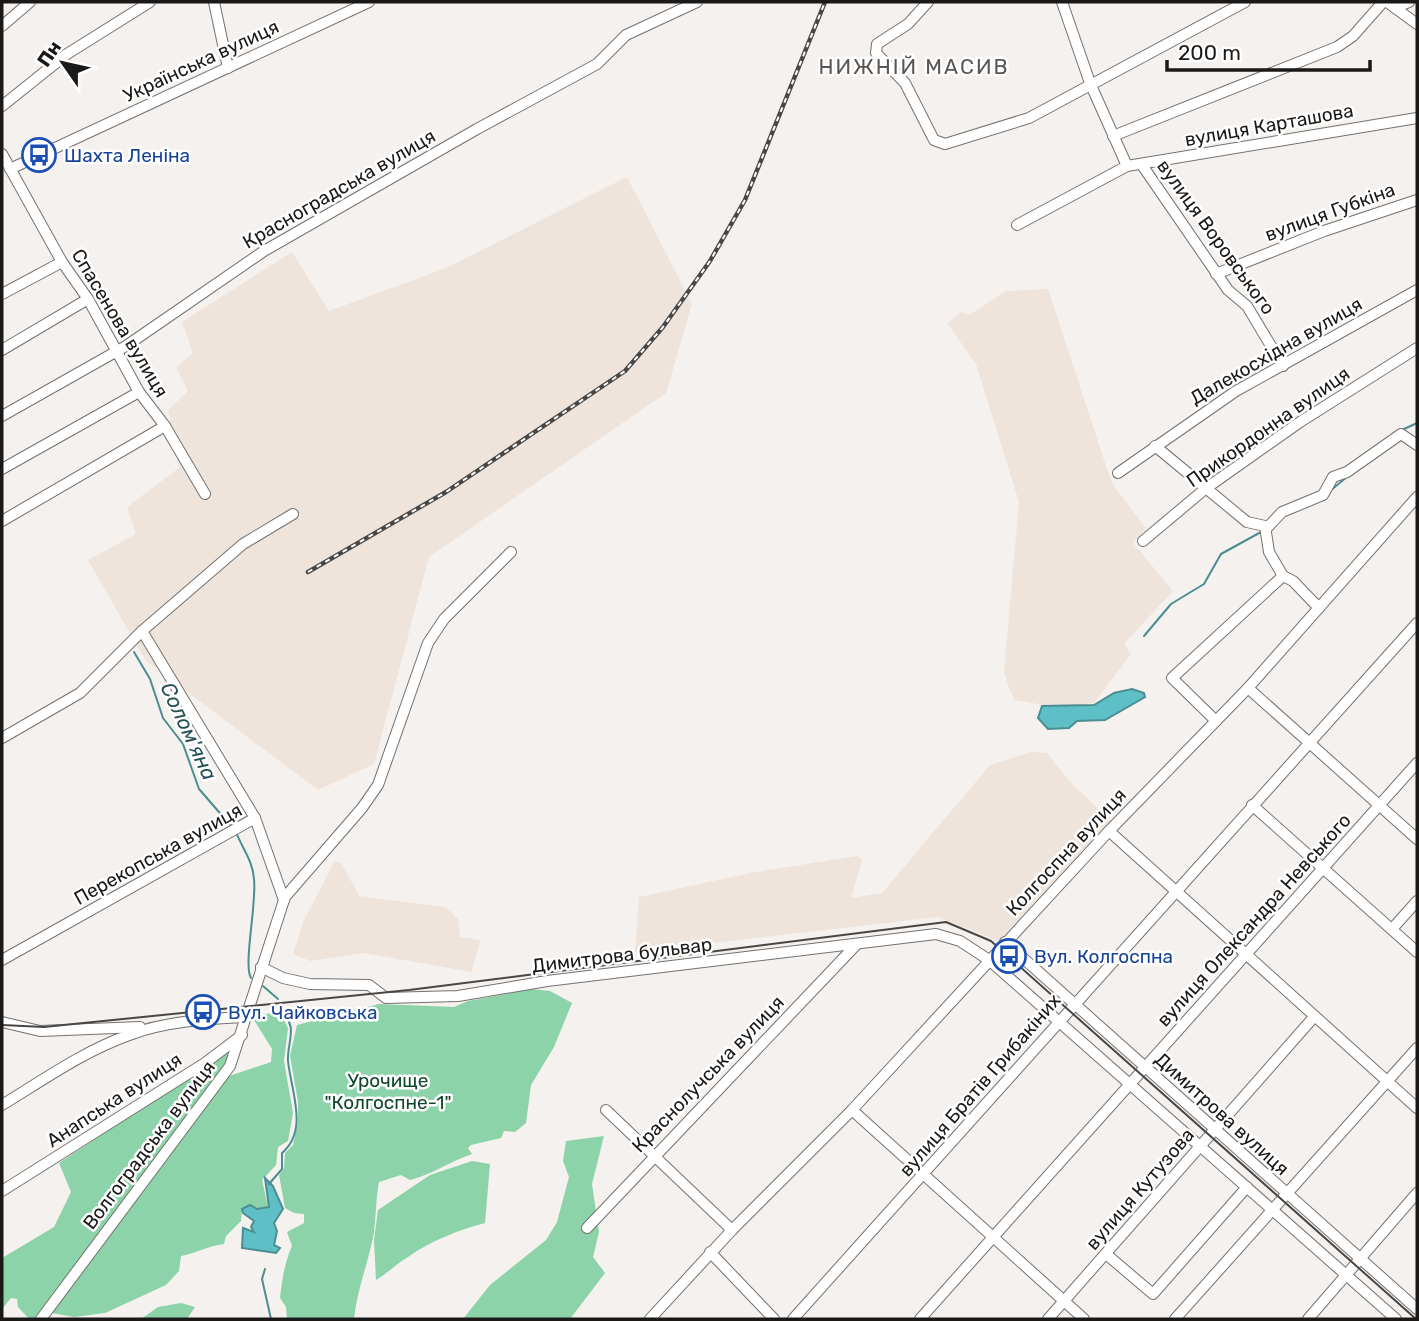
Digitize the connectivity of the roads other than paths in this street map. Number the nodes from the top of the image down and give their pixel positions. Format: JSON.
{"nodes":[{"id":1,"x":30,"y":2,"type":"edge"},
{"id":2,"x":150,"y":2,"type":"edge"},
{"id":3,"x":214,"y":2,"type":"edge"},
{"id":4,"x":369,"y":2,"type":"edge"},
{"id":5,"x":697,"y":2,"type":"edge"},
{"id":6,"x":928,"y":2,"type":"edge"},
{"id":7,"x":1062,"y":2,"type":"edge"},
{"id":8,"x":1245,"y":2,"type":"edge"},
{"id":9,"x":1409,"y":2,"type":"edge"},
{"id":10,"x":1388,"y":4,"type":"edge"},
{"id":11,"x":1417,"y":24,"type":"edge"},
{"id":12,"x":2,"y":26,"type":"edge"},
{"id":13,"x":228,"y":68,"type":"junction"},
{"id":14,"x":1090,"y":83,"type":"junction"},
{"id":15,"x":2,"y":106,"type":"edge"},
{"id":16,"x":1417,"y":118,"type":"edge"},
{"id":17,"x":1113,"y":136,"type":"junction"},
{"id":18,"x":2,"y":154,"type":"edge"},
{"id":19,"x":1142,"y":164,"type":"junction"},
{"id":20,"x":1127,"y":166,"type":"junction"},
{"id":21,"x":10,"y":169,"type":"junction"},
{"id":22,"x":1417,"y":200,"type":"edge"},
{"id":23,"x":1017,"y":225,"type":"dead end"},
{"id":24,"x":62,"y":262,"type":"junction"},
{"id":25,"x":1216,"y":274,"type":"junction"},
{"id":26,"x":1417,"y":290,"type":"edge"},
{"id":27,"x":2,"y":294,"type":"edge"},
{"id":28,"x":88,"y":299,"type":"junction"},
{"id":29,"x":1417,"y":348,"type":"edge"},
{"id":30,"x":2,"y":350,"type":"edge"},
{"id":31,"x":116,"y":352,"type":"junction"},
{"id":32,"x":1283,"y":366,"type":"junction"},
{"id":33,"x":139,"y":392,"type":"junction"},
{"id":34,"x":2,"y":416,"type":"edge"},
{"id":35,"x":165,"y":426,"type":"junction"},
{"id":36,"x":1417,"y":444,"type":"edge"},
{"id":37,"x":1154,"y":446,"type":"junction"},
{"id":38,"x":2,"y":469,"type":"edge"},
{"id":39,"x":1118,"y":473,"type":"dead end"},
{"id":40,"x":1205,"y":489,"type":"junction"},
{"id":41,"x":205,"y":494,"type":"dead end"},
{"id":42,"x":1417,"y":497,"type":"edge"},
{"id":43,"x":293,"y":514,"type":"dead end"},
{"id":44,"x":2,"y":521,"type":"edge"},
{"id":45,"x":1266,"y":529,"type":"junction"},
{"id":46,"x":1143,"y":541,"type":"dead end"},
{"id":47,"x":511,"y":552,"type":"dead end"},
{"id":48,"x":1283,"y":576,"type":"junction"},
{"id":49,"x":1319,"y":608,"type":"junction"},
{"id":50,"x":1417,"y":623,"type":"edge"},
{"id":51,"x":142,"y":631,"type":"junction"},
{"id":52,"x":1248,"y":688,"type":"junction"},
{"id":53,"x":1216,"y":721,"type":"junction"},
{"id":54,"x":2,"y":738,"type":"edge"},
{"id":55,"x":1308,"y":743,"type":"junction"},
{"id":56,"x":1417,"y":763,"type":"edge"},
{"id":57,"x":1252,"y":805,"type":"junction"},
{"id":58,"x":1379,"y":805,"type":"junction"},
{"id":59,"x":256,"y":818,"type":"junction"},
{"id":60,"x":1109,"y":831,"type":"junction"},
{"id":61,"x":1417,"y":839,"type":"edge"},
{"id":62,"x":1324,"y":869,"type":"junction"},
{"id":63,"x":1174,"y":892,"type":"junction"},
{"id":64,"x":284,"y":900,"type":"junction"},
{"id":65,"x":1417,"y":901,"type":"edge"},
{"id":66,"x":1392,"y":929,"type":"junction"},
{"id":67,"x":1005,"y":942,"type":"junction"},
{"id":68,"x":856,"y":945,"type":"junction"},
{"id":69,"x":1417,"y":952,"type":"edge"},
{"id":70,"x":1246,"y":958,"type":"junction"},
{"id":71,"x":2,"y":960,"type":"edge"},
{"id":72,"x":989,"y":960,"type":"junction"},
{"id":73,"x":261,"y":967,"type":"junction"},
{"id":74,"x":1074,"y":1004,"type":"junction"},
{"id":75,"x":247,"y":1017,"type":"junction"},
{"id":76,"x":1313,"y":1018,"type":"junction"},
{"id":77,"x":2,"y":1022,"type":"edge"},
{"id":78,"x":1059,"y":1022,"type":"junction"},
{"id":79,"x":156,"y":1027,"type":"junction"},
{"id":80,"x":242,"y":1035,"type":"junction"},
{"id":81,"x":1417,"y":1048,"type":"edge"},
{"id":82,"x":1144,"y":1069,"type":"junction"},
{"id":83,"x":1388,"y":1080,"type":"junction"},
{"id":84,"x":1130,"y":1083,"type":"junction"},
{"id":85,"x":2,"y":1105,"type":"edge"},
{"id":86,"x":1417,"y":1108,"type":"edge"},
{"id":87,"x":606,"y":1110,"type":"dead end"},
{"id":88,"x":852,"y":1110,"type":"junction"},
{"id":89,"x":1214,"y":1130,"type":"junction"},
{"id":90,"x":1201,"y":1146,"type":"junction"},
{"id":91,"x":654,"y":1156,"type":"junction"},
{"id":92,"x":924,"y":1176,"type":"junction"},
{"id":93,"x":1247,"y":1187,"type":"junction"},
{"id":94,"x":2,"y":1191,"type":"edge"},
{"id":95,"x":1417,"y":1193,"type":"edge"},
{"id":96,"x":1286,"y":1195,"type":"junction"},
{"id":97,"x":1272,"y":1210,"type":"junction"},
{"id":98,"x":587,"y":1228,"type":"dead end"},
{"id":99,"x":732,"y":1230,"type":"junction"},
{"id":100,"x":994,"y":1239,"type":"junction"},
{"id":101,"x":710,"y":1252,"type":"junction"},
{"id":102,"x":1106,"y":1254,"type":"junction"},
{"id":103,"x":1360,"y":1259,"type":"junction"},
{"id":104,"x":1346,"y":1275,"type":"junction"},
{"id":105,"x":1065,"y":1301,"type":"junction"},
{"id":106,"x":1417,"y":1310,"type":"edge"},
{"id":107,"x":41,"y":1319,"type":"edge"},
{"id":108,"x":650,"y":1319,"type":"edge"},
{"id":109,"x":774,"y":1319,"type":"edge"},
{"id":110,"x":793,"y":1319,"type":"edge"},
{"id":111,"x":920,"y":1319,"type":"edge"},
{"id":112,"x":1048,"y":1319,"type":"edge"},
{"id":113,"x":1084,"y":1319,"type":"edge"},
{"id":114,"x":1175,"y":1319,"type":"edge"},
{"id":115,"x":1308,"y":1319,"type":"edge"},
{"id":116,"x":1396,"y":1319,"type":"edge"}],
"edges":[{"from":1,"to":12,"type":"street"},
{"from":2,"to":15,"type":"street"},
{"from":3,"to":13,"type":"street"},
{"from":4,"to":13,"type":"street","name":"Українська вулиця"},
{"from":5,"to":31,"type":"street","name":"Красноградська вулиця"},
{"from":6,"to":14,"type":"street"},
{"from":7,"to":14,"type":"street"},
{"from":8,"to":14,"type":"street"},
{"from":9,"to":10,"type":"street"},
{"from":10,"to":11,"type":"street"},
{"from":10,"to":17,"type":"street"},
{"from":13,"to":21,"type":"street","name":"Українська вулиця"},
{"from":14,"to":17,"type":"street"},
{"from":16,"to":19,"type":"street","name":"вулиця Карташова"},
{"from":17,"to":20,"type":"street"},
{"from":18,"to":21,"type":"street","name":"Спасенова вулиця"},
{"from":19,"to":20,"type":"street","name":"вулиця Карташова"},
{"from":19,"to":25,"type":"street","name":"вулиця Воровського"},
{"from":20,"to":23,"type":"street"},
{"from":21,"to":24,"type":"street","name":"Спасенова вулиця"},
{"from":22,"to":25,"type":"street","name":"вулиця Губкіна"},
{"from":24,"to":27,"type":"street"},
{"from":24,"to":28,"type":"street","name":"Спасенова вулиця"},
{"from":25,"to":32,"type":"street","name":"вулиця Воровського"},
{"from":26,"to":32,"type":"street","name":"Далекосхідна вулиця"},
{"from":28,"to":30,"type":"street"},
{"from":28,"to":31,"type":"street","name":"Спасенова вулиця"},
{"from":29,"to":40,"type":"street","name":"Прикордонна вулиця"},
{"from":31,"to":33,"type":"street","name":"Спасенова вулиця"},
{"from":31,"to":34,"type":"street","name":"Красноградська вулиця"},
{"from":32,"to":37,"type":"street","name":"Далекосхідна вулиця"},
{"from":33,"to":35,"type":"street","name":"Спасенова вулиця"},
{"from":33,"to":38,"type":"street"},
{"from":35,"to":41,"type":"street","name":"Спасенова вулиця"},
{"from":35,"to":44,"type":"street"},
{"from":36,"to":45,"type":"street"},
{"from":37,"to":39,"type":"street","name":"Далекосхідна вулиця"},
{"from":37,"to":40,"type":"street"},
{"from":40,"to":45,"type":"street"},
{"from":40,"to":46,"type":"street","name":"Прикордонна вулиця"},
{"from":42,"to":49,"type":"street","name":"Колгоспна вулиця"},
{"from":43,"to":51,"type":"street"},
{"from":45,"to":48,"type":"street"},
{"from":47,"to":64,"type":"street","name":"Волгоградська вулиця"},
{"from":48,"to":49,"type":"street"},
{"from":48,"to":53,"type":"street"},
{"from":49,"to":52,"type":"street","name":"Колгоспна вулиця"},
{"from":50,"to":55,"type":"street","name":"вулиця Братів Грибакіних"},
{"from":51,"to":54,"type":"street"},
{"from":51,"to":59,"type":"street"},
{"from":52,"to":53,"type":"street","name":"Колгоспна вулиця"},
{"from":52,"to":55,"type":"street"},
{"from":53,"to":60,"type":"street","name":"Колгоспна вулиця"},
{"from":55,"to":57,"type":"street","name":"вулиця Братів Грибакіних"},
{"from":55,"to":58,"type":"street"},
{"from":56,"to":58,"type":"street","name":"вулиця Олександра Невського"},
{"from":57,"to":62,"type":"street"},
{"from":57,"to":63,"type":"street","name":"вулиця Братів Грибакіних"},
{"from":58,"to":61,"type":"street"},
{"from":58,"to":62,"type":"street","name":"вулиця Олександра Невського"},
{"from":59,"to":64,"type":"street","name":"Перекопська вулиця"},
{"from":59,"to":71,"type":"street","name":"Перекопська вулиця"},
{"from":60,"to":63,"type":"street"},
{"from":60,"to":67,"type":"street","name":"Колгоспна вулиця"},
{"from":62,"to":66,"type":"street"},
{"from":62,"to":70,"type":"street","name":"вулиця Олександра Невського"},
{"from":63,"to":70,"type":"street"},
{"from":63,"to":74,"type":"street","name":"вулиця Братів Грибакіних"},
{"from":64,"to":73,"type":"street","name":"Волгоградська вулиця"},
{"from":65,"to":66,"type":"street"},
{"from":66,"to":69,"type":"street"},
{"from":67,"to":72,"type":"street","name":"Колгоспна вулиця"},
{"from":67,"to":74,"type":"street","name":"Димитрова вулиця"},
{"from":68,"to":72,"type":"street","name":"Димитрова бульвар"},
{"from":68,"to":73,"type":"street","name":"Димитрова бульвар"},
{"from":68,"to":91,"type":"street","name":"Краснолучська вулиця"},
{"from":70,"to":76,"type":"street"},
{"from":70,"to":82,"type":"street","name":"вулиця Олександра Невського"},
{"from":72,"to":78,"type":"street","name":"Димитрова вулиця"},
{"from":72,"to":88,"type":"street","name":"Колгоспна вулиця"},
{"from":73,"to":75,"type":"street","name":"Волгоградська вулиця"},
{"from":74,"to":78,"type":"street","name":"вулиця Братів Грибакіних"},
{"from":74,"to":82,"type":"street","name":"Димитрова вулиця"},
{"from":75,"to":79,"type":"street"},
{"from":75,"to":80,"type":"street","name":"Волгоградська вулиця"},
{"from":76,"to":83,"type":"street"},
{"from":76,"to":89,"type":"street","name":"вулиця Кутузова"},
{"from":77,"to":79,"type":"street"},
{"from":78,"to":84,"type":"street","name":"Димитрова вулиця"},
{"from":78,"to":92,"type":"street","name":"вулиця Братів Грибакіних"},
{"from":79,"to":85,"type":"street"},
{"from":80,"to":94,"type":"street","name":"Анапська вулиця"},
{"from":80,"to":107,"type":"street","name":"Волгоградська вулиця"},
{"from":81,"to":83,"type":"street"},
{"from":82,"to":84,"type":"street","name":"вулиця Олександра Невського"},
{"from":82,"to":89,"type":"street","name":"Димитрова вулиця"},
{"from":83,"to":86,"type":"street"},
{"from":83,"to":96,"type":"street"},
{"from":84,"to":90,"type":"street","name":"Димитрова вулиця"},
{"from":84,"to":100,"type":"street","name":"вулиця Олександра Невського"},
{"from":87,"to":91,"type":"street"},
{"from":88,"to":92,"type":"street"},
{"from":88,"to":99,"type":"street","name":"Колгоспна вулиця"},
{"from":89,"to":90,"type":"street","name":"вулиця Кутузова"},
{"from":89,"to":96,"type":"street","name":"Димитрова вулиця"},
{"from":90,"to":93,"type":"street","name":"Димитрова вулиця"},
{"from":90,"to":102,"type":"street","name":"вулиця Кутузова"},
{"from":91,"to":98,"type":"street","name":"Краснолучська вулиця"},
{"from":91,"to":99,"type":"street"},
{"from":92,"to":100,"type":"street"},
{"from":92,"to":110,"type":"street","name":"вулиця Братів Грибакіних"},
{"from":93,"to":97,"type":"street","name":"Димитрова вулиця"},
{"from":93,"to":102,"type":"street"},
{"from":95,"to":103,"type":"street"},
{"from":96,"to":97,"type":"street"},
{"from":96,"to":103,"type":"street","name":"Димитрова вулиця"},
{"from":97,"to":104,"type":"street","name":"Димитрова вулиця"},
{"from":97,"to":114,"type":"street"},
{"from":99,"to":101,"type":"street","name":"Колгоспна вулиця"},
{"from":100,"to":105,"type":"street"},
{"from":100,"to":111,"type":"street","name":"вулиця Олександра Невського"},
{"from":101,"to":108,"type":"street","name":"Колгоспна вулиця"},
{"from":101,"to":109,"type":"street"},
{"from":102,"to":105,"type":"street","name":"вулиця Кутузова"},
{"from":103,"to":104,"type":"street"},
{"from":103,"to":106,"type":"street","name":"Димитрова вулиця"},
{"from":104,"to":115,"type":"street"},
{"from":104,"to":116,"type":"street","name":"Димитрова вулиця"},
{"from":105,"to":112,"type":"street","name":"вулиця Кутузова"},
{"from":105,"to":113,"type":"street"}]}
